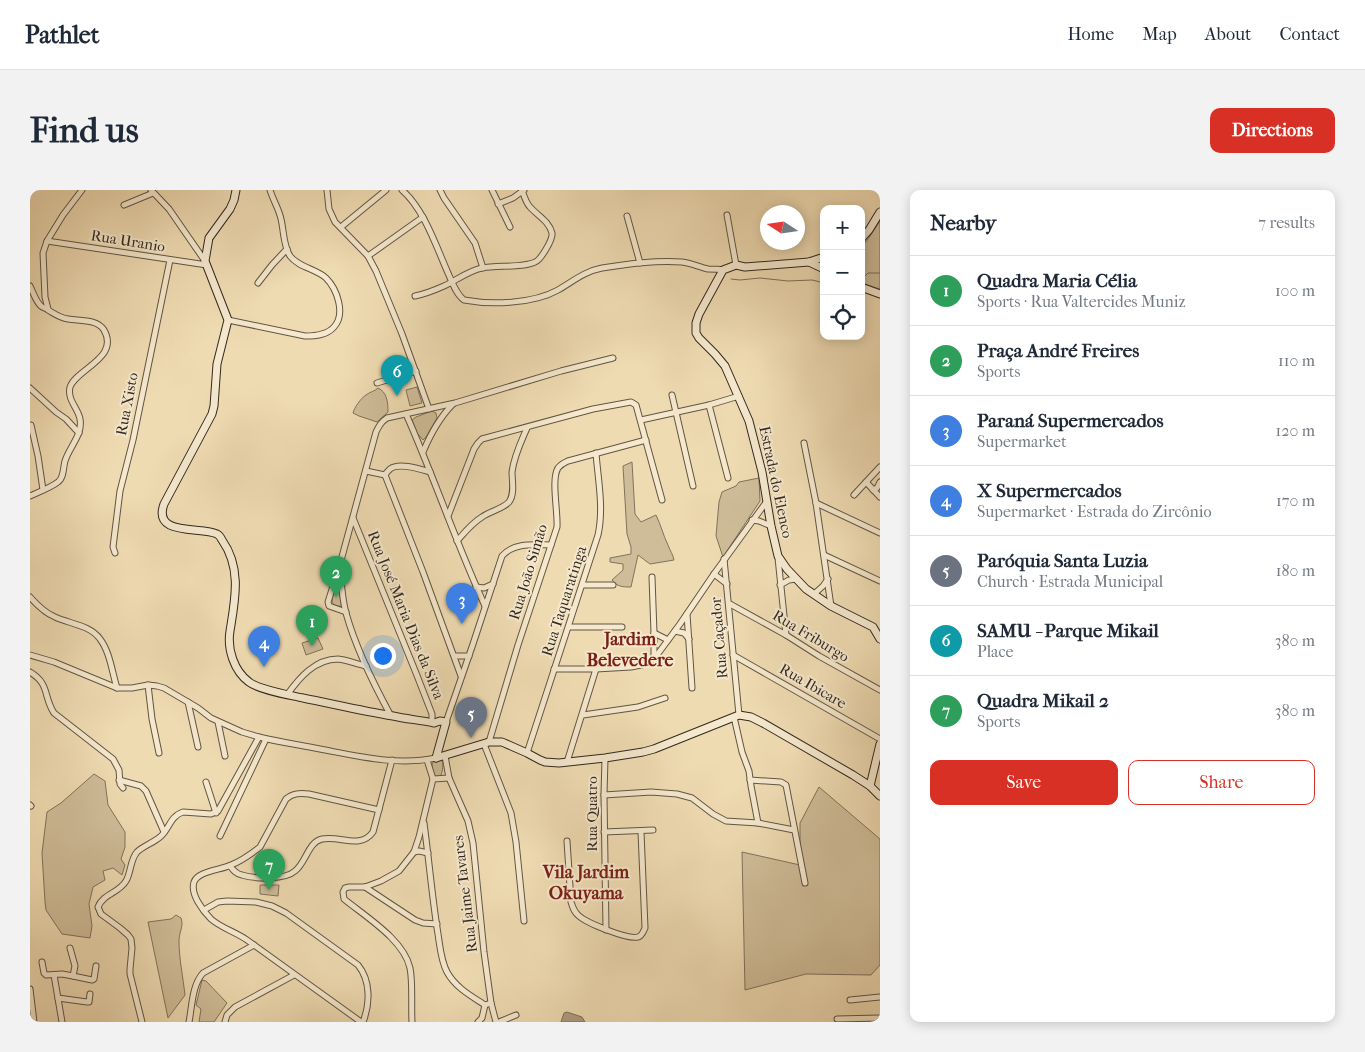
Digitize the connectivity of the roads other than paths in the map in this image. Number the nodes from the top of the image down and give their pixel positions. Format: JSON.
{"nodes":[{"id":1,"x":82,"y":190,"type":"edge"},
{"id":2,"x":236,"y":190,"type":"edge"},
{"id":3,"x":270,"y":190,"type":"edge"},
{"id":4,"x":327,"y":190,"type":"edge"},
{"id":5,"x":386,"y":190,"type":"edge"},
{"id":6,"x":402,"y":190,"type":"edge"},
{"id":7,"x":440,"y":190,"type":"edge"},
{"id":8,"x":492,"y":190,"type":"edge"},
{"id":9,"x":152,"y":191,"type":"edge"},
{"id":10,"x":523,"y":191,"type":"edge"},
{"id":11,"x":498,"y":204,"type":"junction"},
{"id":12,"x":124,"y":205,"type":"dead end"},
{"id":13,"x":880,"y":212,"type":"edge"},
{"id":14,"x":727,"y":215,"type":"dead end"},
{"id":15,"x":627,"y":216,"type":"dead end"},
{"id":16,"x":422,"y":217,"type":"junction"},
{"id":17,"x":341,"y":227,"type":"junction"},
{"id":18,"x":510,"y":227,"type":"dead end"},
{"id":19,"x":865,"y":234,"type":"edge"},
{"id":20,"x":46,"y":241,"type":"junction"},
{"id":21,"x":287,"y":249,"type":"junction"},
{"id":22,"x":368,"y":256,"type":"junction"},
{"id":23,"x":820,"y":258,"type":"edge"},
{"id":24,"x":170,"y":260,"type":"junction"},
{"id":25,"x":810,"y":262,"type":"junction"},
{"id":26,"x":206,"y":263,"type":"junction"},
{"id":27,"x":640,"y":264,"type":"junction"},
{"id":28,"x":736,"y":266,"type":"junction"},
{"id":29,"x":820,"y":267,"type":"edge"},
{"id":30,"x":483,"y":268,"type":"junction"},
{"id":31,"x":723,"y":270,"type":"junction"},
{"id":32,"x":452,"y":281,"type":"junction"},
{"id":33,"x":258,"y":283,"type":"dead end"},
{"id":34,"x":30,"y":286,"type":"edge"},
{"id":35,"x":865,"y":288,"type":"edge"},
{"id":36,"x":880,"y":294,"type":"edge"},
{"id":37,"x":416,"y":296,"type":"dead end"},
{"id":38,"x":48,"y":309,"type":"junction"},
{"id":39,"x":228,"y":320,"type":"junction"},
{"id":40,"x":613,"y":358,"type":"dead end"},
{"id":41,"x":416,"y":371,"type":"junction"},
{"id":42,"x":377,"y":383,"type":"dead end"},
{"id":43,"x":31,"y":390,"type":"edge"},
{"id":44,"x":672,"y":395,"type":"dead end"},
{"id":45,"x":739,"y":396,"type":"junction"},
{"id":46,"x":455,"y":403,"type":"junction"},
{"id":47,"x":709,"y":405,"type":"junction"},
{"id":48,"x":429,"y":409,"type":"junction"},
{"id":49,"x":675,"y":412,"type":"junction"},
{"id":50,"x":406,"y":414,"type":"junction"},
{"id":51,"x":640,"y":420,"type":"junction"},
{"id":52,"x":31,"y":425,"type":"edge"},
{"id":53,"x":527,"y":428,"type":"junction"},
{"id":54,"x":79,"y":433,"type":"junction"},
{"id":55,"x":646,"y":440,"type":"junction"},
{"id":56,"x":804,"y":443,"type":"dead end"},
{"id":57,"x":423,"y":452,"type":"junction"},
{"id":58,"x":596,"y":453,"type":"junction"},
{"id":59,"x":880,"y":467,"type":"edge"},
{"id":60,"x":366,"y":471,"type":"junction"},
{"id":61,"x":430,"y":472,"type":"junction"},
{"id":62,"x":385,"y":476,"type":"junction"},
{"id":63,"x":728,"y":478,"type":"dead end"},
{"id":64,"x":866,"y":482,"type":"junction"},
{"id":65,"x":880,"y":482,"type":"edge"},
{"id":66,"x":693,"y":486,"type":"dead end"},
{"id":67,"x":43,"y":490,"type":"junction"},
{"id":68,"x":873,"y":490,"type":"junction"},
{"id":69,"x":854,"y":495,"type":"dead end"},
{"id":70,"x":30,"y":496,"type":"edge"},
{"id":71,"x":880,"y":497,"type":"edge"},
{"id":72,"x":662,"y":500,"type":"dead end"},
{"id":73,"x":767,"y":500,"type":"junction"},
{"id":74,"x":816,"y":503,"type":"junction"},
{"id":75,"x":448,"y":516,"type":"junction"},
{"id":76,"x":353,"y":517,"type":"junction"},
{"id":77,"x":752,"y":520,"type":"junction"},
{"id":78,"x":771,"y":526,"type":"junction"},
{"id":79,"x":880,"y":533,"type":"edge"},
{"id":80,"x":457,"y":541,"type":"junction"},
{"id":81,"x":551,"y":545,"type":"junction"},
{"id":82,"x":115,"y":553,"type":"dead end"},
{"id":83,"x":824,"y":555,"type":"junction"},
{"id":84,"x":778,"y":556,"type":"junction"},
{"id":85,"x":724,"y":559,"type":"junction"},
{"id":86,"x":340,"y":564,"type":"junction"},
{"id":87,"x":714,"y":574,"type":"junction"},
{"id":88,"x":652,"y":577,"type":"dead end"},
{"id":89,"x":796,"y":579,"type":"junction"},
{"id":90,"x":828,"y":579,"type":"junction"},
{"id":91,"x":880,"y":581,"type":"edge"},
{"id":92,"x":493,"y":584,"type":"junction"},
{"id":93,"x":727,"y":584,"type":"junction"},
{"id":94,"x":582,"y":585,"type":"junction"},
{"id":95,"x":613,"y":585,"type":"dead end"},
{"id":96,"x":780,"y":585,"type":"junction"},
{"id":97,"x":476,"y":587,"type":"junction"},
{"id":98,"x":814,"y":594,"type":"junction"},
{"id":99,"x":30,"y":598,"type":"edge"},
{"id":100,"x":730,"y":604,"type":"junction"},
{"id":101,"x":485,"y":606,"type":"junction"},
{"id":102,"x":831,"y":606,"type":"junction"},
{"id":103,"x":346,"y":612,"type":"junction"},
{"id":104,"x":687,"y":614,"type":"junction"},
{"id":105,"x":569,"y":627,"type":"junction"},
{"id":106,"x":622,"y":627,"type":"dead end"},
{"id":107,"x":872,"y":627,"type":"junction"},
{"id":108,"x":880,"y":630,"type":"edge"},
{"id":109,"x":675,"y":631,"type":"junction"},
{"id":110,"x":654,"y":633,"type":"junction"},
{"id":111,"x":786,"y":635,"type":"junction"},
{"id":112,"x":690,"y":639,"type":"junction"},
{"id":113,"x":880,"y":639,"type":"edge"},
{"id":114,"x":668,"y":640,"type":"junction"},
{"id":115,"x":30,"y":655,"type":"edge"},
{"id":116,"x":733,"y":655,"type":"junction"},
{"id":117,"x":455,"y":656,"type":"junction"},
{"id":118,"x":469,"y":656,"type":"junction"},
{"id":119,"x":654,"y":659,"type":"junction"},
{"id":120,"x":366,"y":666,"type":"junction"},
{"id":121,"x":554,"y":668,"type":"junction"},
{"id":122,"x":596,"y":669,"type":"junction"},
{"id":123,"x":30,"y":672,"type":"edge"},
{"id":124,"x":461,"y":677,"type":"junction"},
{"id":125,"x":148,"y":686,"type":"junction"},
{"id":126,"x":117,"y":688,"type":"junction"},
{"id":127,"x":692,"y":688,"type":"dead end"},
{"id":128,"x":880,"y":690,"type":"edge"},
{"id":129,"x":287,"y":695,"type":"junction"},
{"id":130,"x":665,"y":698,"type":"dead end"},
{"id":131,"x":188,"y":702,"type":"junction"},
{"id":132,"x":583,"y":715,"type":"junction"},
{"id":133,"x":391,"y":716,"type":"junction"},
{"id":134,"x":737,"y":716,"type":"junction"},
{"id":135,"x":218,"y":722,"type":"junction"},
{"id":136,"x":433,"y":723,"type":"junction"},
{"id":137,"x":446,"y":726,"type":"junction"},
{"id":138,"x":259,"y":737,"type":"junction"},
{"id":139,"x":443,"y":737,"type":"junction"},
{"id":140,"x":266,"y":738,"type":"junction"},
{"id":141,"x":880,"y":739,"type":"edge"},
{"id":142,"x":487,"y":743,"type":"junction"},
{"id":143,"x":880,"y":745,"type":"edge"},
{"id":144,"x":198,"y":747,"type":"dead end"},
{"id":145,"x":527,"y":752,"type":"junction"},
{"id":146,"x":159,"y":753,"type":"dead end"},
{"id":147,"x":225,"y":756,"type":"dead end"},
{"id":148,"x":446,"y":756,"type":"junction"},
{"id":149,"x":436,"y":758,"type":"junction"},
{"id":150,"x":605,"y":758,"type":"junction"},
{"id":151,"x":392,"y":760,"type":"junction"},
{"id":152,"x":427,"y":760,"type":"junction"},
{"id":153,"x":567,"y":762,"type":"junction"},
{"id":154,"x":449,"y":778,"type":"junction"},
{"id":155,"x":433,"y":779,"type":"junction"},
{"id":156,"x":119,"y":780,"type":"junction"},
{"id":157,"x":750,"y":780,"type":"junction"},
{"id":158,"x":206,"y":782,"type":"dead end"},
{"id":159,"x":870,"y":786,"type":"junction"},
{"id":160,"x":124,"y":788,"type":"dead end"},
{"id":161,"x":604,"y":795,"type":"junction"},
{"id":162,"x":880,"y":796,"type":"edge"},
{"id":163,"x":379,"y":810,"type":"junction"},
{"id":164,"x":216,"y":813,"type":"junction"},
{"id":165,"x":423,"y":820,"type":"junction"},
{"id":166,"x":758,"y":823,"type":"junction"},
{"id":167,"x":653,"y":830,"type":"dead end"},
{"id":168,"x":794,"y":830,"type":"junction"},
{"id":169,"x":164,"y":832,"type":"junction"},
{"id":170,"x":604,"y":832,"type":"junction"},
{"id":171,"x":641,"y":832,"type":"junction"},
{"id":172,"x":220,"y":836,"type":"dead end"},
{"id":173,"x":566,"y":841,"type":"dead end"},
{"id":174,"x":414,"y":852,"type":"junction"},
{"id":175,"x":428,"y":853,"type":"junction"},
{"id":176,"x":230,"y":866,"type":"junction"},
{"id":177,"x":805,"y":883,"type":"dead end"},
{"id":178,"x":365,"y":887,"type":"junction"},
{"id":179,"x":204,"y":910,"type":"junction"},
{"id":180,"x":524,"y":922,"type":"dead end"},
{"id":181,"x":436,"y":924,"type":"junction"},
{"id":182,"x":606,"y":930,"type":"junction"},
{"id":183,"x":254,"y":945,"type":"junction"},
{"id":184,"x":70,"y":948,"type":"dead end"},
{"id":185,"x":42,"y":962,"type":"dead end"},
{"id":186,"x":96,"y":966,"type":"dead end"},
{"id":187,"x":54,"y":975,"type":"junction"},
{"id":188,"x":294,"y":975,"type":"junction"},
{"id":189,"x":73,"y":976,"type":"junction"},
{"id":190,"x":30,"y":989,"type":"edge"},
{"id":191,"x":90,"y":994,"type":"dead end"},
{"id":192,"x":880,"y":997,"type":"edge"},
{"id":193,"x":58,"y":998,"type":"junction"},
{"id":194,"x":850,"y":1000,"type":"dead end"},
{"id":195,"x":491,"y":1002,"type":"junction"},
{"id":196,"x":485,"y":1005,"type":"junction"},
{"id":197,"x":516,"y":1015,"type":"dead end"},
{"id":198,"x":880,"y":1018,"type":"edge"},
{"id":199,"x":837,"y":1019,"type":"dead end"},
{"id":200,"x":140,"y":1021,"type":"edge"},
{"id":201,"x":34,"y":1022,"type":"edge"},
{"id":202,"x":62,"y":1022,"type":"edge"},
{"id":203,"x":189,"y":1022,"type":"edge"},
{"id":204,"x":225,"y":1022,"type":"edge"},
{"id":205,"x":362,"y":1022,"type":"edge"},
{"id":206,"x":412,"y":1022,"type":"edge"},
{"id":207,"x":478,"y":1022,"type":"edge"},
{"id":208,"x":498,"y":1022,"type":"edge"}],
"edges":[{"from":1,"to":20,"type":"street"},
{"from":2,"to":26,"type":"street"},
{"from":3,"to":21,"type":"street"},
{"from":4,"to":17,"type":"street"},
{"from":5,"to":17,"type":"street"},
{"from":6,"to":16,"type":"street"},
{"from":7,"to":30,"type":"street"},
{"from":8,"to":11,"type":"street"},
{"from":9,"to":12,"type":"street"},
{"from":9,"to":26,"type":"street"},
{"from":10,"to":11,"type":"street"},
{"from":10,"to":30,"type":"street"},
{"from":11,"to":18,"type":"street"},
{"from":13,"to":19,"type":"street"},
{"from":14,"to":28,"type":"street"},
{"from":15,"to":27,"type":"street"},
{"from":16,"to":22,"type":"street"},
{"from":16,"to":32,"type":"street"},
{"from":17,"to":22,"type":"street"},
{"from":20,"to":24,"type":"street","name":"Rua Uranio"},
{"from":20,"to":38,"type":"street"},
{"from":21,"to":33,"type":"street"},
{"from":21,"to":39,"type":"street"},
{"from":22,"to":41,"type":"street"},
{"from":23,"to":25,"type":"street"},
{"from":24,"to":26,"type":"street","name":"Rua Uranio"},
{"from":24,"to":82,"type":"street","name":"Rua Xisto"},
{"from":25,"to":28,"type":"street"},
{"from":25,"to":29,"type":"street"},
{"from":26,"to":39,"type":"street"},
{"from":27,"to":31,"type":"street"},
{"from":27,"to":32,"type":"street"},
{"from":28,"to":31,"type":"street"},
{"from":30,"to":32,"type":"street"},
{"from":31,"to":45,"type":"street","name":"Estrada do Elenco"},
{"from":32,"to":37,"type":"street"},
{"from":34,"to":38,"type":"street"},
{"from":35,"to":36,"type":"street"},
{"from":38,"to":54,"type":"street"},
{"from":39,"to":129,"type":"street"},
{"from":40,"to":46,"type":"street"},
{"from":41,"to":42,"type":"street"},
{"from":41,"to":48,"type":"street"},
{"from":43,"to":54,"type":"street"},
{"from":44,"to":49,"type":"street"},
{"from":45,"to":47,"type":"street"},
{"from":45,"to":73,"type":"street","name":"Estrada do Elenco"},
{"from":46,"to":48,"type":"street"},
{"from":46,"to":57,"type":"street"},
{"from":47,"to":49,"type":"street"},
{"from":47,"to":63,"type":"street"},
{"from":48,"to":50,"type":"street"},
{"from":49,"to":51,"type":"street"},
{"from":49,"to":66,"type":"street"},
{"from":50,"to":57,"type":"street"},
{"from":50,"to":60,"type":"street"},
{"from":51,"to":53,"type":"street"},
{"from":51,"to":55,"type":"street"},
{"from":52,"to":67,"type":"street"},
{"from":53,"to":75,"type":"street"},
{"from":53,"to":80,"type":"street"},
{"from":54,"to":67,"type":"street"},
{"from":55,"to":58,"type":"street","name":"Rua João Simão"},
{"from":55,"to":72,"type":"street"},
{"from":56,"to":74,"type":"street"},
{"from":57,"to":61,"type":"street"},
{"from":58,"to":81,"type":"street","name":"Rua João Simão"},
{"from":58,"to":94,"type":"street","name":"Rua Taquaratinga"},
{"from":59,"to":64,"type":"street"},
{"from":60,"to":62,"type":"street"},
{"from":60,"to":76,"type":"street"},
{"from":61,"to":62,"type":"street"},
{"from":61,"to":75,"type":"street"},
{"from":62,"to":117,"type":"street"},
{"from":64,"to":68,"type":"street"},
{"from":64,"to":69,"type":"street"},
{"from":65,"to":68,"type":"street"},
{"from":67,"to":70,"type":"street"},
{"from":68,"to":71,"type":"street"},
{"from":73,"to":77,"type":"street"},
{"from":73,"to":78,"type":"street","name":"Estrada do Elenco"},
{"from":74,"to":79,"type":"street"},
{"from":74,"to":83,"type":"street"},
{"from":75,"to":80,"type":"street"},
{"from":76,"to":86,"type":"street"},
{"from":76,"to":136,"type":"street","name":"Rua José Maria Dias da Silva"},
{"from":77,"to":78,"type":"street"},
{"from":77,"to":85,"type":"street"},
{"from":78,"to":84,"type":"street","name":"Estrada do Elenco"},
{"from":80,"to":97,"type":"street"},
{"from":81,"to":92,"type":"street"},
{"from":81,"to":142,"type":"street","name":"Rua João Simão"},
{"from":83,"to":90,"type":"street"},
{"from":83,"to":91,"type":"street"},
{"from":84,"to":89,"type":"street","name":"Estrada do Elenco"},
{"from":84,"to":96,"type":"street"},
{"from":85,"to":87,"type":"street"},
{"from":85,"to":93,"type":"street","name":"Rua Caçador"},
{"from":86,"to":103,"type":"street"},
{"from":86,"to":103,"type":"street"},
{"from":87,"to":93,"type":"street"},
{"from":87,"to":104,"type":"street"},
{"from":88,"to":110,"type":"street"},
{"from":89,"to":96,"type":"street"},
{"from":89,"to":98,"type":"street","name":"Estrada do Elenco"},
{"from":90,"to":98,"type":"street"},
{"from":90,"to":102,"type":"street"},
{"from":92,"to":97,"type":"street"},
{"from":92,"to":101,"type":"street"},
{"from":93,"to":100,"type":"street","name":"Rua Caçador"},
{"from":94,"to":95,"type":"street"},
{"from":94,"to":105,"type":"street","name":"Rua Taquaratinga"},
{"from":96,"to":111,"type":"street"},
{"from":97,"to":101,"type":"street"},
{"from":98,"to":102,"type":"street","name":"Estrada do Elenco"},
{"from":99,"to":126,"type":"street"},
{"from":100,"to":111,"type":"street","name":"Rua Friburgo"},
{"from":100,"to":116,"type":"street","name":"Rua Caçador"},
{"from":101,"to":118,"type":"street"},
{"from":102,"to":107,"type":"street","name":"Estrada do Elenco"},
{"from":103,"to":120,"type":"street"},
{"from":104,"to":109,"type":"street"},
{"from":104,"to":112,"type":"street"},
{"from":105,"to":106,"type":"street"},
{"from":105,"to":121,"type":"street","name":"Rua Taquaratinga"},
{"from":107,"to":108,"type":"street","name":"Estrada do Elenco"},
{"from":107,"to":113,"type":"street","name":"Estrada do Elenco"},
{"from":109,"to":112,"type":"street"},
{"from":109,"to":114,"type":"street"},
{"from":110,"to":114,"type":"street"},
{"from":110,"to":119,"type":"street"},
{"from":111,"to":128,"type":"street","name":"Rua Friburgo"},
{"from":112,"to":127,"type":"street"},
{"from":114,"to":119,"type":"street"},
{"from":115,"to":126,"type":"street"},
{"from":116,"to":134,"type":"street","name":"Rua Caçador"},
{"from":116,"to":141,"type":"street","name":"Rua Ibicare"},
{"from":117,"to":118,"type":"street"},
{"from":117,"to":124,"type":"street"},
{"from":118,"to":124,"type":"street"},
{"from":119,"to":122,"type":"street"},
{"from":120,"to":129,"type":"street"},
{"from":120,"to":133,"type":"street"},
{"from":121,"to":122,"type":"street"},
{"from":121,"to":145,"type":"street","name":"Rua Taquaratinga"},
{"from":122,"to":132,"type":"street"},
{"from":123,"to":156,"type":"street"},
{"from":124,"to":137,"type":"street"},
{"from":125,"to":126,"type":"street"},
{"from":125,"to":131,"type":"street"},
{"from":125,"to":146,"type":"street"},
{"from":129,"to":133,"type":"street"},
{"from":130,"to":132,"type":"street"},
{"from":131,"to":135,"type":"street"},
{"from":131,"to":144,"type":"street"},
{"from":132,"to":153,"type":"street"},
{"from":133,"to":136,"type":"street"},
{"from":134,"to":150,"type":"street"},
{"from":134,"to":157,"type":"street","name":"Rua Caçador"},
{"from":134,"to":159,"type":"street"},
{"from":135,"to":138,"type":"street"},
{"from":135,"to":147,"type":"street"},
{"from":136,"to":137,"type":"street"},
{"from":137,"to":139,"type":"street"},
{"from":138,"to":140,"type":"street"},
{"from":138,"to":164,"type":"street"},
{"from":139,"to":148,"type":"street"},
{"from":139,"to":149,"type":"street"},
{"from":140,"to":151,"type":"street"},
{"from":140,"to":172,"type":"street"},
{"from":142,"to":145,"type":"street"},
{"from":142,"to":148,"type":"street"},
{"from":142,"to":180,"type":"street"},
{"from":143,"to":159,"type":"street"},
{"from":145,"to":153,"type":"street"},
{"from":148,"to":149,"type":"street"},
{"from":148,"to":154,"type":"street","name":"Rua Jaime Tavares"},
{"from":149,"to":152,"type":"street"},
{"from":150,"to":153,"type":"street"},
{"from":150,"to":161,"type":"street","name":"Rua Quatro"},
{"from":151,"to":152,"type":"street"},
{"from":151,"to":163,"type":"street"},
{"from":152,"to":155,"type":"street"},
{"from":154,"to":155,"type":"street"},
{"from":154,"to":195,"type":"street","name":"Rua Jaime Tavares"},
{"from":155,"to":165,"type":"street"},
{"from":156,"to":160,"type":"street"},
{"from":156,"to":169,"type":"street"},
{"from":157,"to":166,"type":"street","name":"Rua Caçador"},
{"from":157,"to":168,"type":"street"},
{"from":158,"to":164,"type":"street"},
{"from":159,"to":162,"type":"street"},
{"from":161,"to":166,"type":"street"},
{"from":161,"to":170,"type":"street","name":"Rua Quatro"},
{"from":163,"to":176,"type":"street"},
{"from":163,"to":176,"type":"street"},
{"from":164,"to":169,"type":"street"},
{"from":165,"to":174,"type":"street"},
{"from":165,"to":175,"type":"street"},
{"from":166,"to":168,"type":"street"},
{"from":167,"to":171,"type":"street"},
{"from":168,"to":177,"type":"street"},
{"from":169,"to":200,"type":"street"},
{"from":170,"to":171,"type":"street"},
{"from":170,"to":182,"type":"street","name":"Rua Quatro"},
{"from":171,"to":182,"type":"street"},
{"from":173,"to":182,"type":"street"},
{"from":174,"to":175,"type":"street"},
{"from":174,"to":178,"type":"street"},
{"from":175,"to":181,"type":"street"},
{"from":176,"to":179,"type":"street"},
{"from":178,"to":181,"type":"street"},
{"from":178,"to":206,"type":"street"},
{"from":179,"to":183,"type":"street"},
{"from":179,"to":205,"type":"street"},
{"from":181,"to":196,"type":"street"},
{"from":183,"to":188,"type":"street"},
{"from":183,"to":203,"type":"street"},
{"from":184,"to":189,"type":"street"},
{"from":185,"to":187,"type":"street"},
{"from":186,"to":189,"type":"street"},
{"from":187,"to":189,"type":"street"},
{"from":187,"to":193,"type":"street"},
{"from":188,"to":204,"type":"street"},
{"from":188,"to":205,"type":"street"},
{"from":190,"to":201,"type":"street"},
{"from":191,"to":193,"type":"street"},
{"from":192,"to":194,"type":"street"},
{"from":193,"to":202,"type":"street"},
{"from":195,"to":196,"type":"street"},
{"from":195,"to":208,"type":"street","name":"Rua Jaime Tavares"},
{"from":196,"to":207,"type":"street"},
{"from":197,"to":208,"type":"street"},
{"from":198,"to":199,"type":"street"}]}
